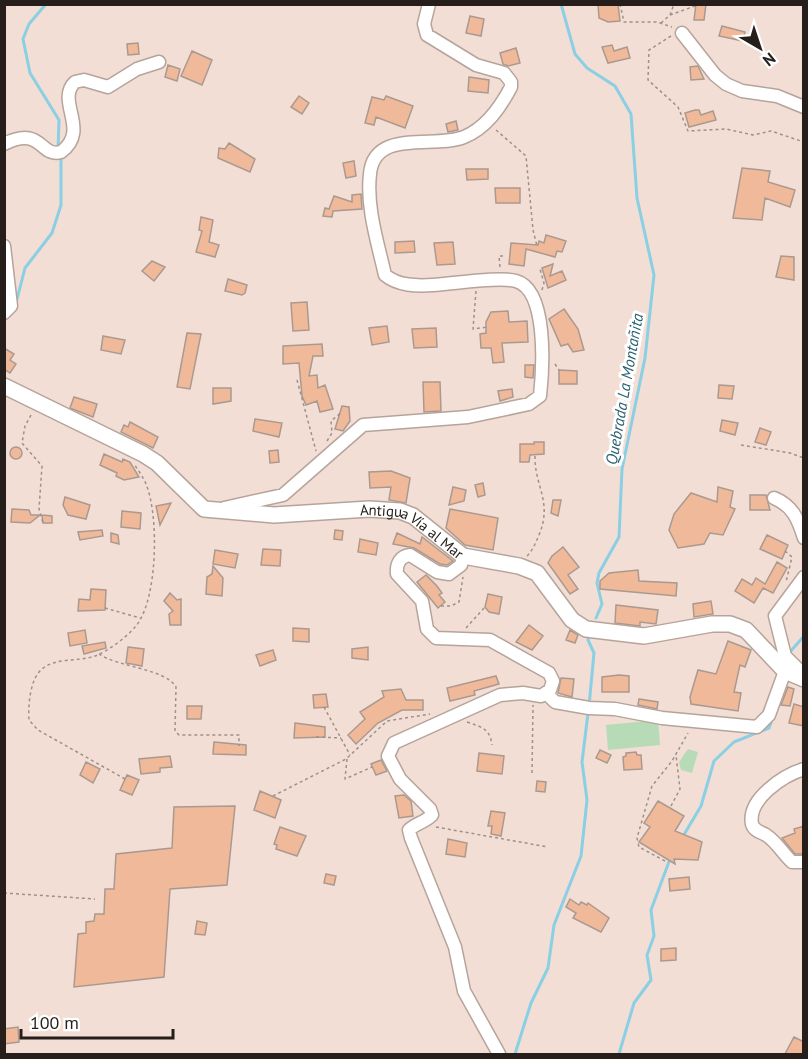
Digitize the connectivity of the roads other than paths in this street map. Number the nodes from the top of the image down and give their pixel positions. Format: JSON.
{"nodes":[{"id":1,"x":429,"y":4,"type":"edge"},
{"id":2,"x":682,"y":33,"type":"road end"},
{"id":3,"x":159,"y":62,"type":"dead end"},
{"id":4,"x":804,"y":107,"type":"edge"},
{"id":5,"x":4,"y":144,"type":"edge"},
{"id":6,"x":4,"y":246,"type":"edge"},
{"id":7,"x":4,"y":313,"type":"edge"},
{"id":8,"x":4,"y":386,"type":"edge"},
{"id":9,"x":774,"y":498,"type":"dead end"},
{"id":10,"x":209,"y":510,"type":"junction"},
{"id":11,"x":804,"y":538,"type":"edge"},
{"id":12,"x":462,"y":561,"type":"junction"},
{"id":13,"x":804,"y":578,"type":"edge"},
{"id":14,"x":785,"y":671,"type":"junction"},
{"id":15,"x":804,"y":677,"type":"edge"},
{"id":16,"x":547,"y":694,"type":"junction"},
{"id":17,"x":804,"y":769,"type":"edge"},
{"id":18,"x":804,"y":862,"type":"edge"},
{"id":19,"x":499,"y":1054,"type":"edge"}],
"edges":[{"from":1,"to":10,"type":"street"},
{"from":2,"to":4,"type":"street"},
{"from":3,"to":5,"type":"street"},
{"from":6,"to":7,"type":"street"},
{"from":8,"to":10,"type":"main road"},
{"from":9,"to":11,"type":"street"},
{"from":10,"to":12,"type":"main road","name":"Antigua Vía al Mar"},
{"from":12,"to":14,"type":"main road","name":"Antigua Vía al Mar"},
{"from":12,"to":16,"type":"street"},
{"from":13,"to":15,"type":"street"},
{"from":14,"to":15,"type":"main road","name":"Antigua Vía al Mar"},
{"from":14,"to":16,"type":"street"},
{"from":16,"to":19,"type":"street"},
{"from":17,"to":18,"type":"street"}]}
